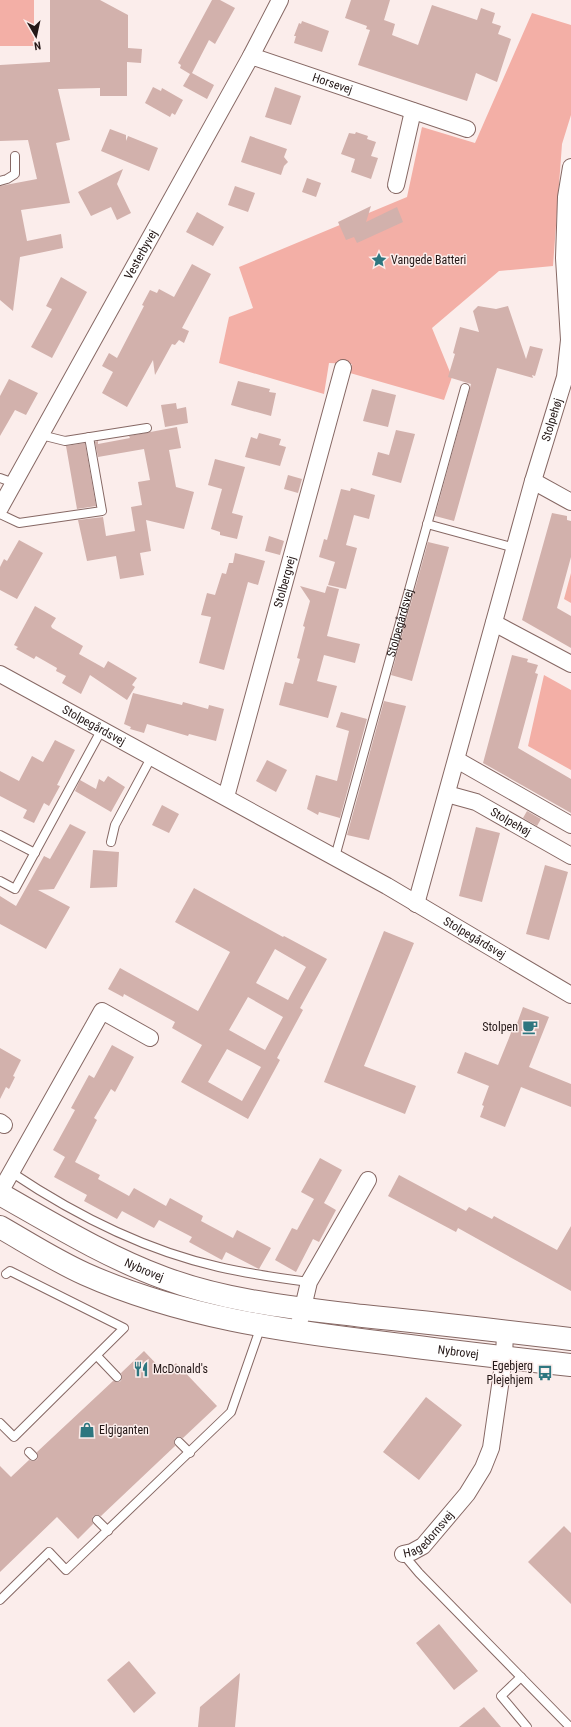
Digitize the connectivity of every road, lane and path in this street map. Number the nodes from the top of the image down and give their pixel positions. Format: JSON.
{"nodes":[{"id":1,"x":280,"y":0,"type":"edge"},
{"id":2,"x":251,"y":56,"type":"junction"},
{"id":3,"x":413,"y":110,"type":"junction"},
{"id":4,"x":467,"y":129,"type":"dead end"},
{"id":5,"x":15,"y":156,"type":"dead end"},
{"id":6,"x":571,"y":167,"type":"edge"},
{"id":7,"x":0,"y":180,"type":"edge"},
{"id":8,"x":396,"y":185,"type":"dead end"},
{"id":9,"x":343,"y":368,"type":"dead end"},
{"id":10,"x":465,"y":388,"type":"dead end"},
{"id":11,"x":147,"y":428,"type":"dead end"},
{"id":12,"x":41,"y":434,"type":"junction"},
{"id":13,"x":89,"y":437,"type":"junction"},
{"id":14,"x":7,"y":480,"type":"edge"},
{"id":15,"x":533,"y":481,"type":"junction"},
{"id":16,"x":571,"y":502,"type":"edge"},
{"id":17,"x":0,"y":508,"type":"edge"},
{"id":18,"x":0,"y":514,"type":"edge"},
{"id":19,"x":427,"y":524,"type":"junction"},
{"id":20,"x":515,"y":548,"type":"junction"},
{"id":21,"x":494,"y":623,"type":"junction"},
{"id":22,"x":571,"y":664,"type":"edge"},
{"id":23,"x":0,"y":674,"type":"edge"},
{"id":24,"x":102,"y":730,"type":"junction"},
{"id":25,"x":152,"y":756,"type":"junction"},
{"id":26,"x":456,"y":760,"type":"junction"},
{"id":27,"x":447,"y":794,"type":"junction"},
{"id":28,"x":226,"y":797,"type":"junction"},
{"id":29,"x":571,"y":825,"type":"edge"},
{"id":30,"x":0,"y":835,"type":"edge"},
{"id":31,"x":111,"y":842,"type":"dead end"},
{"id":32,"x":35,"y":853,"type":"junction"},
{"id":33,"x":571,"y":856,"type":"edge"},
{"id":34,"x":336,"y":857,"type":"junction"},
{"id":35,"x":0,"y":881,"type":"edge"},
{"id":36,"x":416,"y":904,"type":"junction"},
{"id":37,"x":571,"y":995,"type":"edge"},
{"id":38,"x":150,"y":1038,"type":"dead end"},
{"id":39,"x":11,"y":1172,"type":"junction"},
{"id":40,"x":368,"y":1180,"type":"dead end"},
{"id":41,"x":0,"y":1193,"type":"edge"},
{"id":42,"x":0,"y":1199,"type":"edge"},
{"id":43,"x":0,"y":1209,"type":"edge"},
{"id":44,"x":0,"y":1214,"type":"edge"},
{"id":45,"x":4,"y":1232,"type":"edge"},
{"id":46,"x":97,"y":1249,"type":"junction"},
{"id":47,"x":6,"y":1274,"type":"dead end"},
{"id":48,"x":309,"y":1282,"type":"junction"},
{"id":49,"x":302,"y":1309,"type":"junction"},
{"id":50,"x":261,"y":1326,"type":"junction"},
{"id":51,"x":505,"y":1332,"type":"junction"},
{"id":52,"x":298,"y":1333,"type":"junction"},
{"id":53,"x":571,"y":1339,"type":"edge"},
{"id":54,"x":97,"y":1356,"type":"junction"},
{"id":55,"x":504,"y":1358,"type":"junction"},
{"id":56,"x":571,"y":1365,"type":"edge"},
{"id":57,"x":117,"y":1377,"type":"dead end"},
{"id":58,"x":0,"y":1423,"type":"edge"},
{"id":59,"x":180,"y":1442,"type":"dead end"},
{"id":60,"x":190,"y":1453,"type":"junction"},
{"id":61,"x":97,"y":1520,"type":"dead end"},
{"id":62,"x":108,"y":1531,"type":"junction"},
{"id":63,"x":403,"y":1554,"type":"joint"},
{"id":64,"x":0,"y":1600,"type":"edge"},
{"id":65,"x":521,"y":1677,"type":"junction"},
{"id":66,"x":527,"y":1727,"type":"edge"},
{"id":67,"x":570,"y":1727,"type":"edge"}],
"edges":[{"from":1,"to":2,"type":"street","name":"Vesterbyvej"},
{"from":2,"to":3,"type":"street","name":"Horsevej"},
{"from":2,"to":12,"type":"street","name":"Vesterbyvej"},
{"from":3,"to":4,"type":"street","name":"Horsevej"},
{"from":3,"to":8,"type":"street"},
{"from":5,"to":7,"type":"lane"},
{"from":6,"to":15,"type":"street","name":"Stolpehøj"},
{"from":9,"to":28,"type":"street","name":"Stolbergvej"},
{"from":10,"to":19,"type":"lane","name":"Stolpegårdsvej"},
{"from":11,"to":13,"type":"lane"},
{"from":12,"to":13,"type":"lane"},
{"from":12,"to":14,"type":"street","name":"Vesterbyvej"},
{"from":13,"to":18,"type":"lane"},
{"from":14,"to":17,"type":"street","name":"Vesterbyvej"},
{"from":15,"to":16,"type":"street"},
{"from":15,"to":20,"type":"street","name":"Stolpehøj"},
{"from":19,"to":20,"type":"lane"},
{"from":19,"to":34,"type":"lane","name":"Stolpegårdsvej"},
{"from":20,"to":21,"type":"street","name":"Stolpehøj"},
{"from":21,"to":22,"type":"street"},
{"from":21,"to":26,"type":"street","name":"Stolpehøj"},
{"from":23,"to":24,"type":"street","name":"Stolpegårdsvej"},
{"from":24,"to":25,"type":"street","name":"Stolpegårdsvej"},
{"from":24,"to":32,"type":"lane"},
{"from":25,"to":28,"type":"street","name":"Stolpegårdsvej"},
{"from":25,"to":31,"type":"lane"},
{"from":26,"to":27,"type":"street","name":"Stolpehøj"},
{"from":26,"to":29,"type":"street"},
{"from":27,"to":33,"type":"street","name":"Stolpehøj"},
{"from":27,"to":36,"type":"street","name":"Stolpehøj"},
{"from":28,"to":34,"type":"street","name":"Stolpegårdsvej"},
{"from":30,"to":32,"type":"lane"},
{"from":32,"to":35,"type":"lane"},
{"from":34,"to":36,"type":"street","name":"Stolpegårdsvej"},
{"from":36,"to":37,"type":"street","name":"Stolpegårdsvej"},
{"from":38,"to":39,"type":"street","name":"Nybrovej"},
{"from":39,"to":41,"type":"street","name":"Nybrovej"},
{"from":39,"to":48,"type":"lane"},
{"from":40,"to":48,"type":"street"},
{"from":41,"to":46,"type":"street","name":"Nybrovej"},
{"from":42,"to":43,"type":"street"},
{"from":44,"to":46,"type":"street"},
{"from":45,"to":50,"type":"street","name":"Nybrovej"},
{"from":46,"to":49,"type":"street","name":"Nybrovej"},
{"from":47,"to":54,"type":"lane"},
{"from":48,"to":49,"type":"street"},
{"from":49,"to":51,"type":"street","name":"Nybrovej"},
{"from":49,"to":52,"type":"street"},
{"from":50,"to":52,"type":"street","name":"Nybrovej"},
{"from":50,"to":60,"type":"lane"},
{"from":51,"to":53,"type":"street","name":"Nybrovej"},
{"from":51,"to":55,"type":"street","name":"Hagedornsvej"},
{"from":52,"to":55,"type":"street","name":"Nybrovej"},
{"from":54,"to":57,"type":"lane"},
{"from":54,"to":58,"type":"lane"},
{"from":55,"to":56,"type":"street","name":"Nybrovej"},
{"from":55,"to":63,"type":"street","name":"Hagedornsvej"},
{"from":59,"to":60,"type":"lane"},
{"from":60,"to":62,"type":"lane"},
{"from":61,"to":62,"type":"lane"},
{"from":62,"to":64,"type":"lane"},
{"from":63,"to":65,"type":"lane","name":"Hagedornsvej"},
{"from":65,"to":66,"type":"lane"},
{"from":65,"to":67,"type":"lane","name":"Hagedornsvej"}]}
